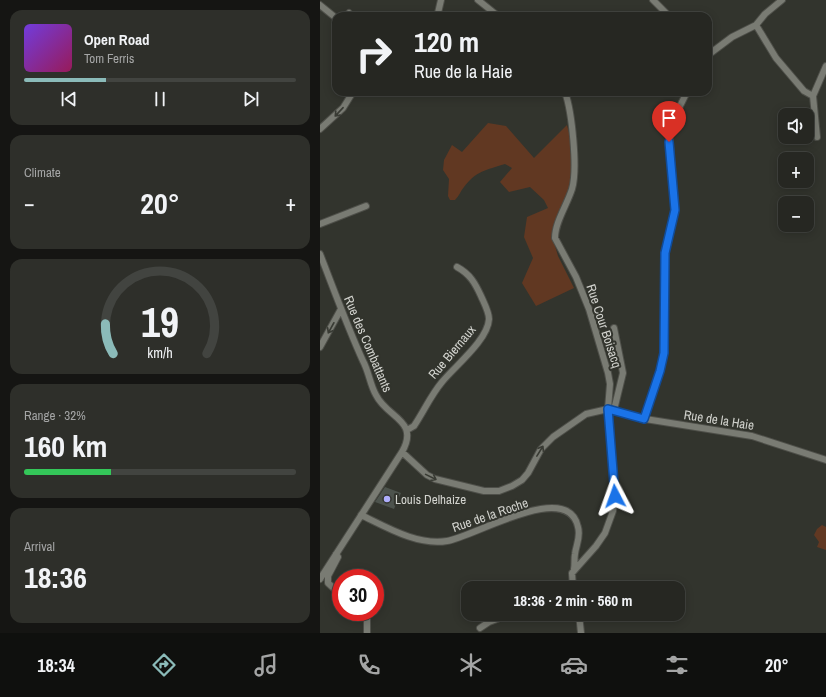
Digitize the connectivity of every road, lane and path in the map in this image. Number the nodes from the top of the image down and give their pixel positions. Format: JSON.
{"nodes":[{"id":1,"x":441,"y":0,"type":"edge"},
{"id":2,"x":478,"y":0,"type":"edge"},
{"id":3,"x":653,"y":0,"type":"edge"},
{"id":4,"x":782,"y":0,"type":"edge"},
{"id":5,"x":320,"y":6,"type":"edge"},
{"id":6,"x":438,"y":12,"type":"edge"},
{"id":7,"x":493,"y":12,"type":"edge"},
{"id":8,"x":665,"y":12,"type":"edge"},
{"id":9,"x":332,"y":15,"type":"edge"},
{"id":10,"x":756,"y":25,"type":"junction"},
{"id":11,"x":712,"y":52,"type":"edge"},
{"id":12,"x":826,"y":66,"type":"edge"},
{"id":13,"x":350,"y":96,"type":"edge"},
{"id":14,"x":566,"y":96,"type":"edge"},
{"id":15,"x":685,"y":96,"type":"edge"},
{"id":16,"x":813,"y":96,"type":"junction"},
{"id":17,"x":320,"y":129,"type":"edge"},
{"id":18,"x":817,"y":137,"type":"dead end"},
{"id":19,"x":366,"y":206,"type":"dead end"},
{"id":20,"x":320,"y":224,"type":"edge"},
{"id":21,"x":320,"y":254,"type":"edge"},
{"id":22,"x":457,"y":267,"type":"dead end"},
{"id":23,"x":342,"y":309,"type":"junction"},
{"id":24,"x":614,"y":328,"type":"dead end"},
{"id":25,"x":320,"y":347,"type":"edge"},
{"id":26,"x":608,"y":409,"type":"junction"},
{"id":27,"x":614,"y":410,"type":"junction"},
{"id":28,"x":644,"y":419,"type":"junction"},
{"id":29,"x":407,"y":430,"type":"junction"},
{"id":30,"x":402,"y":452,"type":"junction"},
{"id":31,"x":826,"y":460,"type":"edge"},
{"id":32,"x":361,"y":515,"type":"junction"},
{"id":33,"x":336,"y":554,"type":"junction"},
{"id":34,"x":574,"y":569,"type":"junction"},
{"id":35,"x":320,"y":579,"type":"edge"},
{"id":36,"x":572,"y":581,"type":"edge"},
{"id":37,"x":332,"y":587,"type":"edge"},
{"id":38,"x":367,"y":621,"type":"edge"},
{"id":39,"x":492,"y":621,"type":"edge"},
{"id":40,"x":580,"y":621,"type":"edge"},
{"id":41,"x":480,"y":628,"type":"dead end"},
{"id":42,"x":366,"y":633,"type":"edge"},
{"id":43,"x":581,"y":633,"type":"edge"}],
"edges":[{"from":1,"to":6,"type":"street"},
{"from":2,"to":7,"type":"street"},
{"from":3,"to":8,"type":"street"},
{"from":4,"to":10,"type":"street"},
{"from":5,"to":9,"type":"street"},
{"from":10,"to":11,"type":"street"},
{"from":10,"to":16,"type":"street"},
{"from":12,"to":16,"type":"street"},
{"from":13,"to":17,"type":"street","one_way":true},
{"from":14,"to":26,"type":"street","name":"Rue Cour Boisacq"},
{"from":15,"to":28,"type":"street"},
{"from":16,"to":18,"type":"street"},
{"from":19,"to":20,"type":"street"},
{"from":21,"to":23,"type":"street","name":"Rue des Combattants"},
{"from":22,"to":29,"type":"street","name":"Rue Biernaux"},
{"from":23,"to":25,"type":"street","one_way":true},
{"from":23,"to":29,"type":"street","name":"Rue des Combattants"},
{"from":24,"to":27,"type":"street"},
{"from":26,"to":27,"type":"street","name":"Rue de la Haie"},
{"from":30,"to":26,"type":"street","one_way":true},
{"from":26,"to":34,"type":"street","name":"Rue Cour Boisacq"},
{"from":27,"to":28,"type":"street","name":"Rue de la Haie"},
{"from":28,"to":31,"type":"street","name":"Rue de la Haie"},
{"from":29,"to":30,"type":"street"},
{"from":30,"to":32,"type":"street"},
{"from":32,"to":33,"type":"street"},
{"from":32,"to":34,"type":"street","name":"Rue de la Roche"},
{"from":33,"to":35,"type":"street"},
{"from":33,"to":37,"type":"street"},
{"from":34,"to":36,"type":"street","name":"Rue de la Roche"},
{"from":38,"to":42,"type":"street"},
{"from":39,"to":41,"type":"street"},
{"from":40,"to":43,"type":"street"}]}
